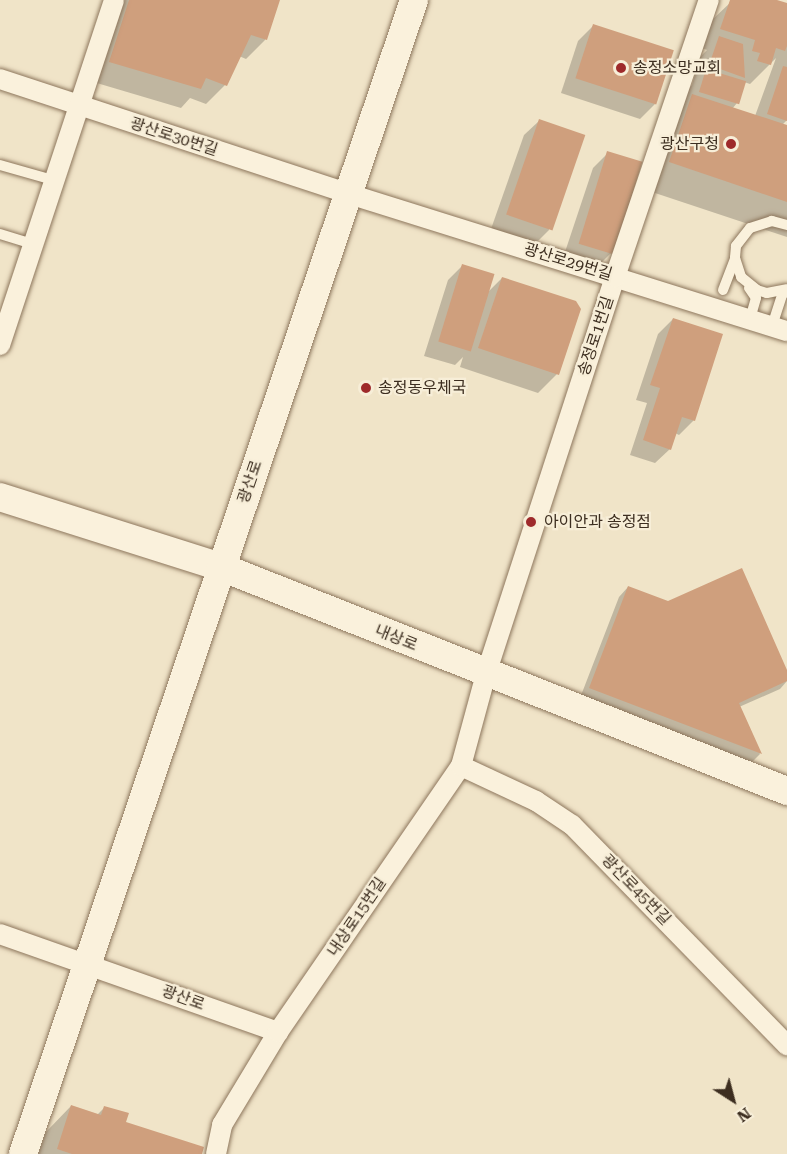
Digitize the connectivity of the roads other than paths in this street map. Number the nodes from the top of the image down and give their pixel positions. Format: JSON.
{"nodes":[{"id":1,"x":114,"y":0,"type":"edge"},
{"id":2,"x":414,"y":0,"type":"edge"},
{"id":3,"x":709,"y":0,"type":"edge"},
{"id":4,"x":0,"y":79,"type":"edge"},
{"id":5,"x":77,"y":105,"type":"junction"},
{"id":6,"x":0,"y":165,"type":"edge"},
{"id":7,"x":53,"y":180,"type":"junction"},
{"id":8,"x":349,"y":194,"type":"junction"},
{"id":9,"x":787,"y":225,"type":"edge"},
{"id":10,"x":0,"y":234,"type":"edge"},
{"id":11,"x":33,"y":244,"type":"junction"},
{"id":12,"x":735,"y":258,"type":"junction"},
{"id":13,"x":615,"y":277,"type":"junction"},
{"id":14,"x":747,"y":285,"type":"junction"},
{"id":15,"x":787,"y":289,"type":"edge"},
{"id":16,"x":723,"y":290,"type":"dead end"},
{"id":17,"x":750,"y":319,"type":"junction"},
{"id":18,"x":780,"y":329,"type":"edge"},
{"id":19,"x":0,"y":345,"type":"edge"},
{"id":20,"x":0,"y":496,"type":"edge"},
{"id":21,"x":221,"y":567,"type":"junction"},
{"id":22,"x":486,"y":674,"type":"junction"},
{"id":23,"x":461,"y":766,"type":"junction"},
{"id":24,"x":787,"y":791,"type":"edge"},
{"id":25,"x":0,"y":934,"type":"edge"},
{"id":26,"x":87,"y":964,"type":"junction"},
{"id":27,"x":278,"y":1032,"type":"junction"},
{"id":28,"x":787,"y":1045,"type":"edge"},
{"id":29,"x":22,"y":1154,"type":"edge"},
{"id":30,"x":216,"y":1154,"type":"edge"}],
"edges":[{"from":1,"to":5,"type":"street"},
{"from":2,"to":8,"type":"main road","name":"광산로"},
{"from":3,"to":13,"type":"street","name":"송정로1번길"},
{"from":4,"to":5,"type":"street","name":"광산로30번길"},
{"from":5,"to":7,"type":"street"},
{"from":5,"to":8,"type":"street","name":"광산로30번길"},
{"from":6,"to":7,"type":"lane"},
{"from":7,"to":11,"type":"street"},
{"from":8,"to":13,"type":"street","name":"광산로29번길"},
{"from":8,"to":21,"type":"main road","name":"광산로"},
{"from":9,"to":12,"type":"lane"},
{"from":10,"to":11,"type":"lane"},
{"from":11,"to":19,"type":"street"},
{"from":12,"to":14,"type":"lane"},
{"from":12,"to":16,"type":"lane"},
{"from":13,"to":17,"type":"street","name":"광산로29번길"},
{"from":13,"to":22,"type":"street","name":"송정로1번길"},
{"from":14,"to":15,"type":"lane"},
{"from":14,"to":17,"type":"lane"},
{"from":15,"to":18,"type":"lane"},
{"from":17,"to":18,"type":"street","name":"광산로29번길"},
{"from":20,"to":21,"type":"main road","name":"내상로"},
{"from":21,"to":22,"type":"main road","name":"내상로"},
{"from":21,"to":26,"type":"main road","name":"광산로"},
{"from":22,"to":23,"type":"street","name":"내상로15번길"},
{"from":22,"to":24,"type":"main road","name":"내상로"},
{"from":23,"to":27,"type":"street","name":"내상로15번길"},
{"from":23,"to":28,"type":"street","name":"광산로45번길"},
{"from":25,"to":26,"type":"street"},
{"from":26,"to":27,"type":"street","name":"광산로"},
{"from":26,"to":29,"type":"main road","name":"광산로"},
{"from":27,"to":30,"type":"street","name":"내상로15번길"}]}
